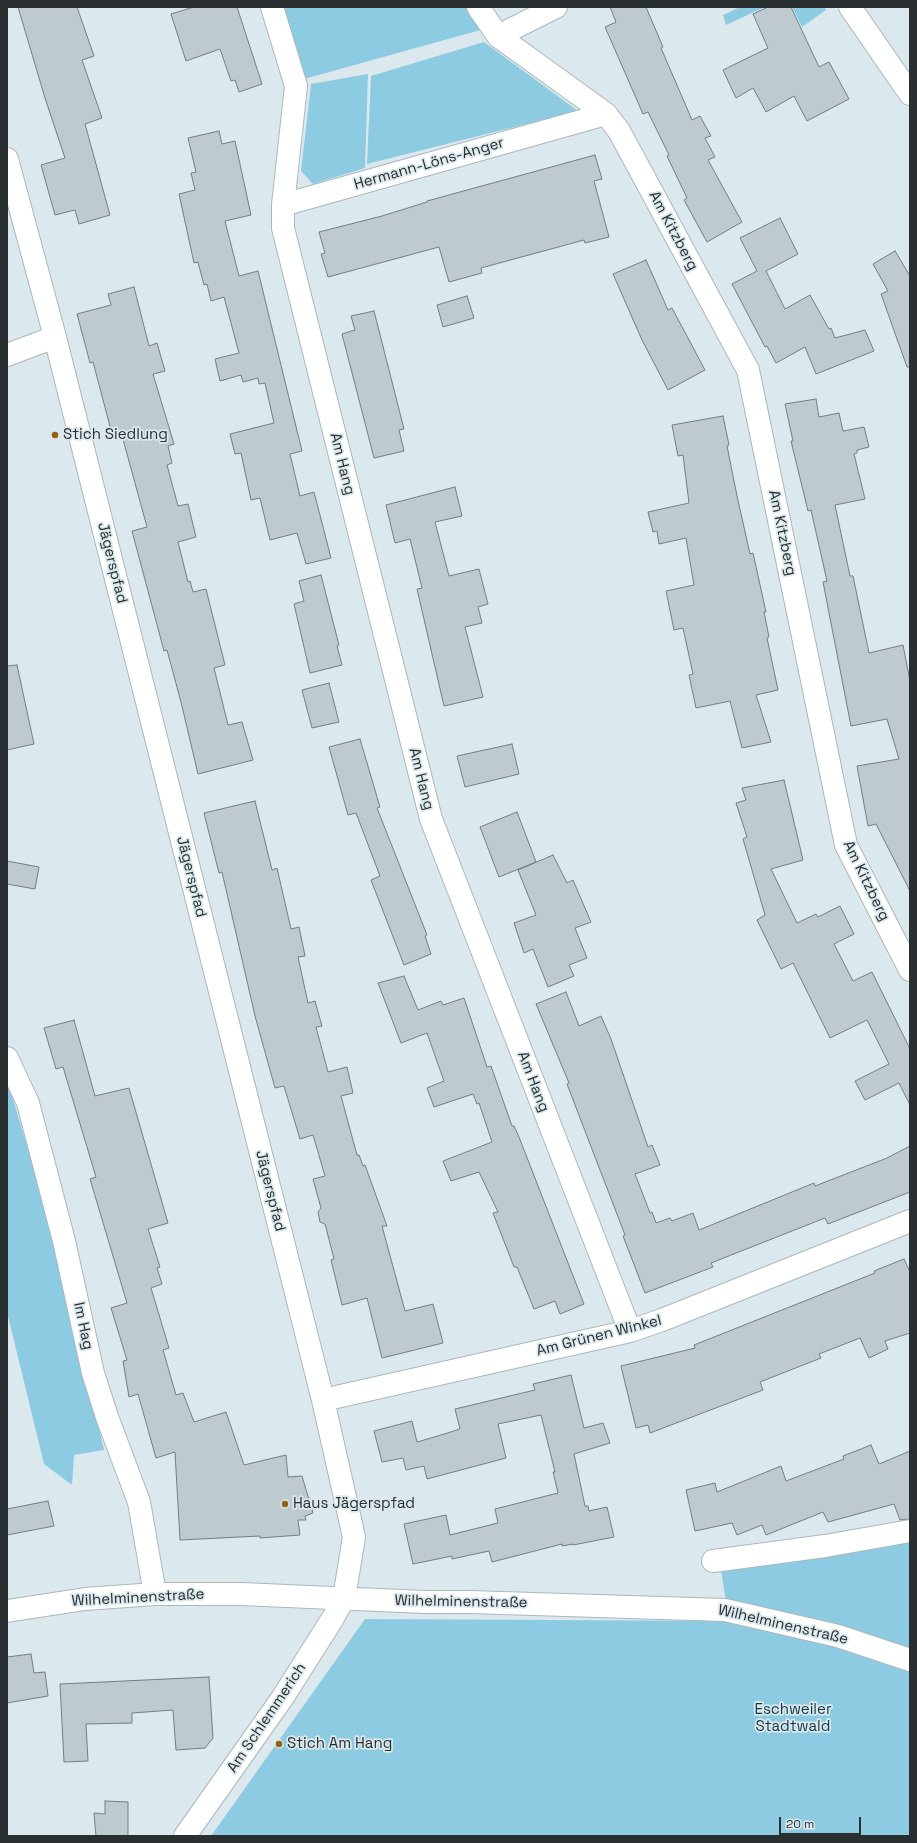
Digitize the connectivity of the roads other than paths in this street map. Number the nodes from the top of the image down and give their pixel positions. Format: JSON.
{"nodes":[{"id":1,"x":272,"y":7,"type":"edge"},
{"id":2,"x":478,"y":7,"type":"edge"},
{"id":3,"x":556,"y":7,"type":"edge"},
{"id":4,"x":850,"y":7,"type":"edge"},
{"id":5,"x":498,"y":36,"type":"junction"},
{"id":6,"x":910,"y":94,"type":"edge"},
{"id":7,"x":606,"y":114,"type":"junction"},
{"id":8,"x":7,"y":159,"type":"edge"},
{"id":9,"x":283,"y":205,"type":"junction"},
{"id":10,"x":55,"y":337,"type":"junction"},
{"id":11,"x":7,"y":355,"type":"edge"},
{"id":12,"x":910,"y":970,"type":"edge"},
{"id":13,"x":7,"y":1058,"type":"edge"},
{"id":14,"x":910,"y":1221,"type":"edge"},
{"id":15,"x":630,"y":1331,"type":"junction"},
{"id":16,"x":322,"y":1400,"type":"junction"},
{"id":17,"x":910,"y":1531,"type":"edge"},
{"id":18,"x":713,"y":1561,"type":"dead end"},
{"id":19,"x":155,"y":1594,"type":"junction"},
{"id":20,"x":344,"y":1598,"type":"junction"},
{"id":21,"x":7,"y":1611,"type":"edge"},
{"id":22,"x":910,"y":1660,"type":"edge"},
{"id":23,"x":185,"y":1836,"type":"edge"}],
"edges":[{"from":1,"to":9,"type":"street"},
{"from":2,"to":5,"type":"street"},
{"from":3,"to":5,"type":"street"},
{"from":4,"to":6,"type":"street"},
{"from":5,"to":7,"type":"street"},
{"from":7,"to":9,"type":"street","name":"Hermann-Löns-Anger"},
{"from":7,"to":12,"type":"street","name":"Am Kitzberg"},
{"from":8,"to":10,"type":"street","name":"Jägerspfad"},
{"from":9,"to":15,"type":"street","name":"Am Hang"},
{"from":10,"to":11,"type":"street"},
{"from":10,"to":16,"type":"street","name":"Jägerspfad"},
{"from":13,"to":19,"type":"street","name":"Im Hag"},
{"from":14,"to":15,"type":"street","name":"Am Grünen Winkel"},
{"from":15,"to":16,"type":"street","name":"Am Grünen Winkel"},
{"from":16,"to":20,"type":"street","name":"Jägerspfad"},
{"from":17,"to":18,"type":"street"},
{"from":19,"to":20,"type":"street","name":"Wilhelminenstraße"},
{"from":19,"to":21,"type":"street","name":"Wilhelminenstraße"},
{"from":20,"to":22,"type":"street","name":"Wilhelminenstraße"},
{"from":20,"to":23,"type":"street","name":"Am Schlemmerich"}]}
